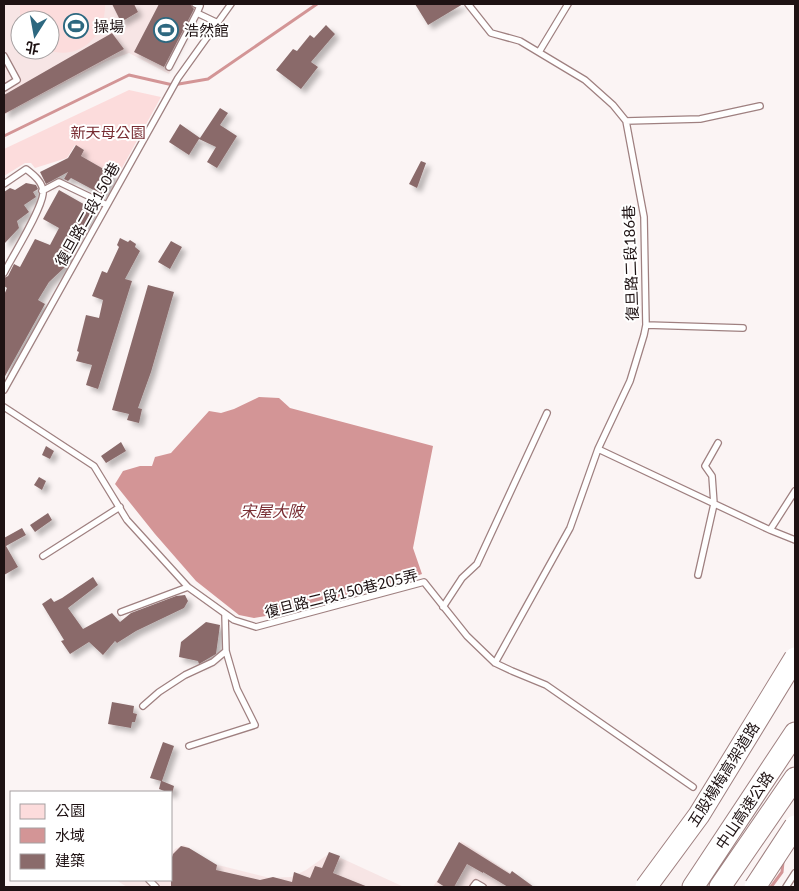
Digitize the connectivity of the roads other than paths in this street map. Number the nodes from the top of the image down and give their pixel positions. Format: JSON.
{"nodes":[{"id":1,"x":195,"y":4,"type":"edge"},
{"id":2,"x":231,"y":4,"type":"edge"},
{"id":3,"x":468,"y":4,"type":"edge"},
{"id":4,"x":568,"y":4,"type":"edge"},
{"id":5,"x":197,"y":13,"type":"junction"},
{"id":6,"x":218,"y":23,"type":"junction"},
{"id":7,"x":538,"y":52,"type":"junction"},
{"id":8,"x":4,"y":56,"type":"edge"},
{"id":9,"x":169,"y":67,"type":"dead end"},
{"id":10,"x":4,"y":88,"type":"edge"},
{"id":11,"x":760,"y":106,"type":"dead end"},
{"id":12,"x":626,"y":121,"type":"junction"},
{"id":13,"x":4,"y":184,"type":"edge"},
{"id":14,"x":42,"y":191,"type":"junction"},
{"id":15,"x":107,"y":205,"type":"junction"},
{"id":16,"x":4,"y":273,"type":"edge"},
{"id":17,"x":646,"y":325,"type":"junction"},
{"id":18,"x":743,"y":328,"type":"dead end"},
{"id":19,"x":4,"y":390,"type":"edge"},
{"id":20,"x":4,"y":407,"type":"edge"},
{"id":21,"x":547,"y":413,"type":"dead end"},
{"id":22,"x":718,"y":443,"type":"dead end"},
{"id":23,"x":598,"y":449,"type":"junction"},
{"id":24,"x":795,"y":491,"type":"edge"},
{"id":25,"x":714,"y":504,"type":"junction"},
{"id":26,"x":120,"y":507,"type":"junction"},
{"id":27,"x":770,"y":530,"type":"junction"},
{"id":28,"x":795,"y":540,"type":"edge"},
{"id":29,"x":43,"y":556,"type":"dead end"},
{"id":30,"x":698,"y":576,"type":"dead end"},
{"id":31,"x":188,"y":586,"type":"junction"},
{"id":32,"x":443,"y":607,"type":"junction"},
{"id":33,"x":121,"y":612,"type":"dead end"},
{"id":34,"x":225,"y":614,"type":"junction"},
{"id":35,"x":226,"y":651,"type":"junction"},
{"id":36,"x":795,"y":658,"type":"edge"},
{"id":37,"x":495,"y":663,"type":"junction"},
{"id":38,"x":143,"y":706,"type":"dead end"},
{"id":39,"x":795,"y":733,"type":"edge"},
{"id":40,"x":189,"y":746,"type":"dead end"},
{"id":41,"x":795,"y":778,"type":"edge"},
{"id":42,"x":693,"y":787,"type":"dead end"},
{"id":43,"x":795,"y":826,"type":"edge"},
{"id":44,"x":795,"y":873,"type":"edge"},
{"id":45,"x":473,"y":887,"type":"edge"},
{"id":46,"x":482,"y":887,"type":"edge"},
{"id":47,"x":646,"y":887,"type":"edge"},
{"id":48,"x":693,"y":887,"type":"edge"},
{"id":49,"x":720,"y":887,"type":"edge"},
{"id":50,"x":755,"y":887,"type":"edge"},
{"id":51,"x":786,"y":887,"type":"edge"}],
"edges":[{"from":1,"to":5,"type":"lane"},
{"from":2,"to":6,"type":"lane","name":"復旦路二段150巷"},
{"from":3,"to":7,"type":"lane"},
{"from":4,"to":7,"type":"lane"},
{"from":5,"to":6,"type":"lane"},
{"from":5,"to":9,"type":"lane"},
{"from":6,"to":15,"type":"lane","name":"復旦路二段150巷"},
{"from":7,"to":12,"type":"lane"},
{"from":8,"to":10,"type":"lane"},
{"from":11,"to":12,"type":"lane"},
{"from":12,"to":17,"type":"lane","name":"復旦路二段186巷"},
{"from":13,"to":14,"type":"lane"},
{"from":14,"to":15,"type":"lane"},
{"from":14,"to":16,"type":"lane"},
{"from":15,"to":19,"type":"lane","name":"復旦路二段150巷"},
{"from":17,"to":18,"type":"lane"},
{"from":17,"to":23,"type":"lane","name":"復旦路二段186巷"},
{"from":20,"to":26,"type":"lane","name":"復旦路二段150巷205弄"},
{"from":21,"to":32,"type":"lane"},
{"from":22,"to":25,"type":"lane"},
{"from":23,"to":25,"type":"lane"},
{"from":23,"to":37,"type":"lane","name":"復旦路二段186巷"},
{"from":24,"to":27,"type":"lane"},
{"from":25,"to":27,"type":"lane"},
{"from":25,"to":30,"type":"lane"},
{"from":26,"to":29,"type":"lane"},
{"from":26,"to":31,"type":"lane","name":"復旦路二段150巷205弄"},
{"from":27,"to":28,"type":"lane"},
{"from":31,"to":33,"type":"lane"},
{"from":31,"to":34,"type":"lane","name":"復旦路二段150巷205弄"},
{"from":32,"to":34,"type":"lane","name":"復旦路二段150巷205弄"},
{"from":32,"to":37,"type":"lane","name":"復旦路二段150巷205弄"},
{"from":34,"to":35,"type":"lane"},
{"from":35,"to":38,"type":"lane"},
{"from":35,"to":40,"type":"lane"},
{"from":36,"to":47,"type":"highway","name":"五股楊梅高架道路","bridge":true},
{"from":37,"to":42,"type":"lane","name":"復旦路二段150巷205弄"},
{"from":39,"to":48,"type":"highway","name":"中山高速公路"},
{"from":41,"to":49,"type":"highway","name":"中山高速公路"},
{"from":43,"to":50,"type":"highway","bridge":true},
{"from":44,"to":51,"type":"lane"},
{"from":45,"to":46,"type":"lane"}]}
